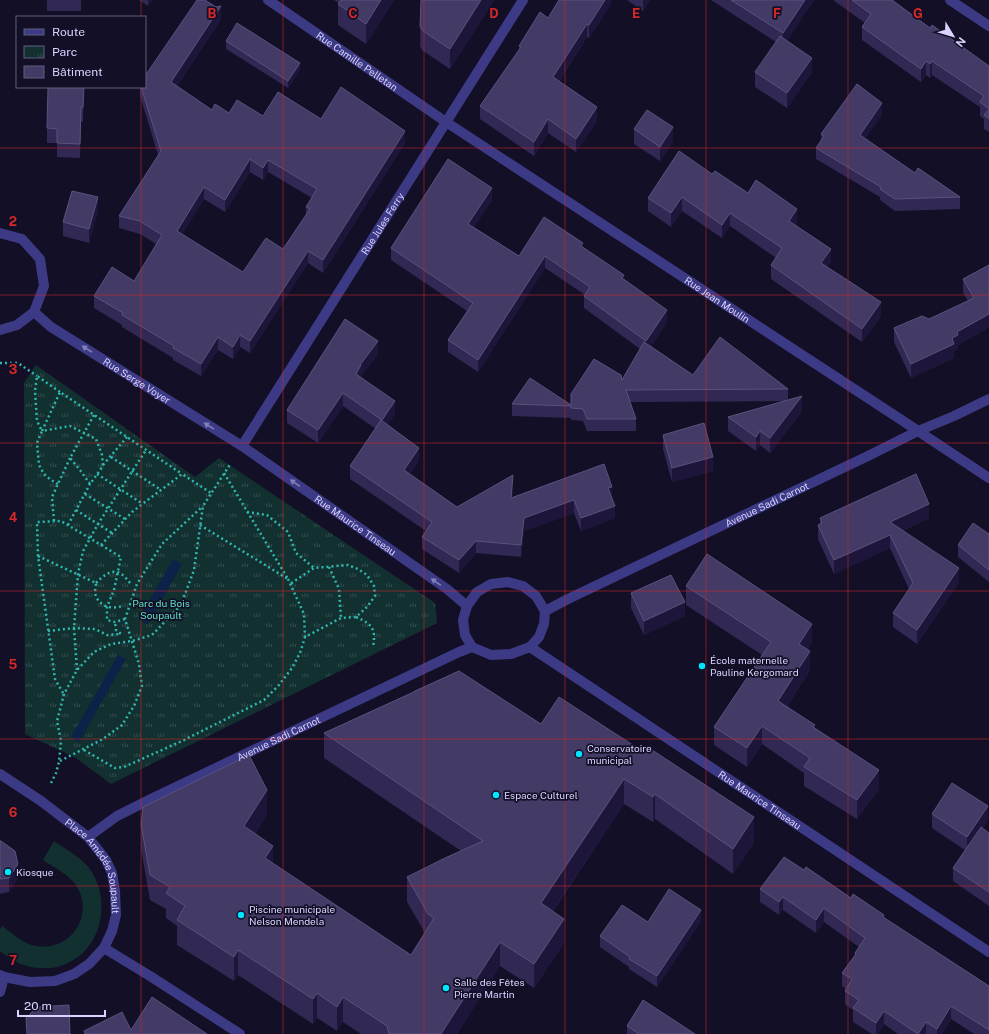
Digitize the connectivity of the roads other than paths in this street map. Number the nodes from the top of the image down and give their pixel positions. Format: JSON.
{"nodes":[{"id":1,"x":268,"y":0,"type":"edge"},
{"id":2,"x":523,"y":0,"type":"edge"},
{"id":3,"x":950,"y":0,"type":"edge"},
{"id":4,"x":989,"y":26,"type":"edge"},
{"id":5,"x":446,"y":122,"type":"junction"},
{"id":6,"x":0,"y":233,"type":"edge"},
{"id":7,"x":34,"y":312,"type":"junction"},
{"id":8,"x":0,"y":330,"type":"edge"},
{"id":9,"x":989,"y":399,"type":"edge"},
{"id":10,"x":918,"y":431,"type":"junction"},
{"id":11,"x":242,"y":446,"type":"junction"},
{"id":12,"x":989,"y":478,"type":"edge"},
{"id":13,"x":467,"y":606,"type":"junction"},
{"id":14,"x":545,"y":611,"type":"junction"},
{"id":15,"x":472,"y":647,"type":"junction"},
{"id":16,"x":530,"y":647,"type":"junction"},
{"id":17,"x":0,"y":774,"type":"edge"},
{"id":18,"x":88,"y":836,"type":"junction"},
{"id":19,"x":104,"y":948,"type":"junction"},
{"id":20,"x":989,"y":952,"type":"edge"},
{"id":21,"x":2,"y":976,"type":"edge"},
{"id":22,"x":0,"y":992,"type":"edge"},
{"id":23,"x":240,"y":1034,"type":"edge"}],
"edges":[{"from":1,"to":5,"type":"street","name":"Rue Camille Pelletan"},
{"from":2,"to":5,"type":"street","name":"Rue Jules Ferry"},
{"from":3,"to":4,"type":"street"},
{"from":5,"to":10,"type":"street","name":"Rue Jean Moulin"},
{"from":5,"to":11,"type":"street","name":"Rue Jules Ferry"},
{"from":6,"to":7,"type":"street"},
{"from":7,"to":8,"type":"street"},
{"from":11,"to":7,"type":"street","name":"Rue Serge Voyer","one_way":true},
{"from":9,"to":10,"type":"street","name":"Avenue Sadi Carnot"},
{"from":10,"to":12,"type":"street","name":"Rue Jean Moulin"},
{"from":10,"to":14,"type":"street","name":"Avenue Sadi Carnot"},
{"from":13,"to":11,"type":"street","name":"Rue Maurice Tinseau","one_way":true},
{"from":13,"to":14,"type":"street"},
{"from":13,"to":15,"type":"street"},
{"from":14,"to":16,"type":"street"},
{"from":15,"to":16,"type":"street"},
{"from":15,"to":18,"type":"street","name":"Avenue Sadi Carnot"},
{"from":16,"to":20,"type":"street","name":"Rue Maurice Tinseau"},
{"from":17,"to":18,"type":"street","name":"Place Amédée Soupault"},
{"from":18,"to":19,"type":"street","name":"Place Amédée Soupault"},
{"from":19,"to":21,"type":"street","name":"Place Amédée Soupault"},
{"from":19,"to":23,"type":"street"},
{"from":21,"to":22,"type":"street"}]}
